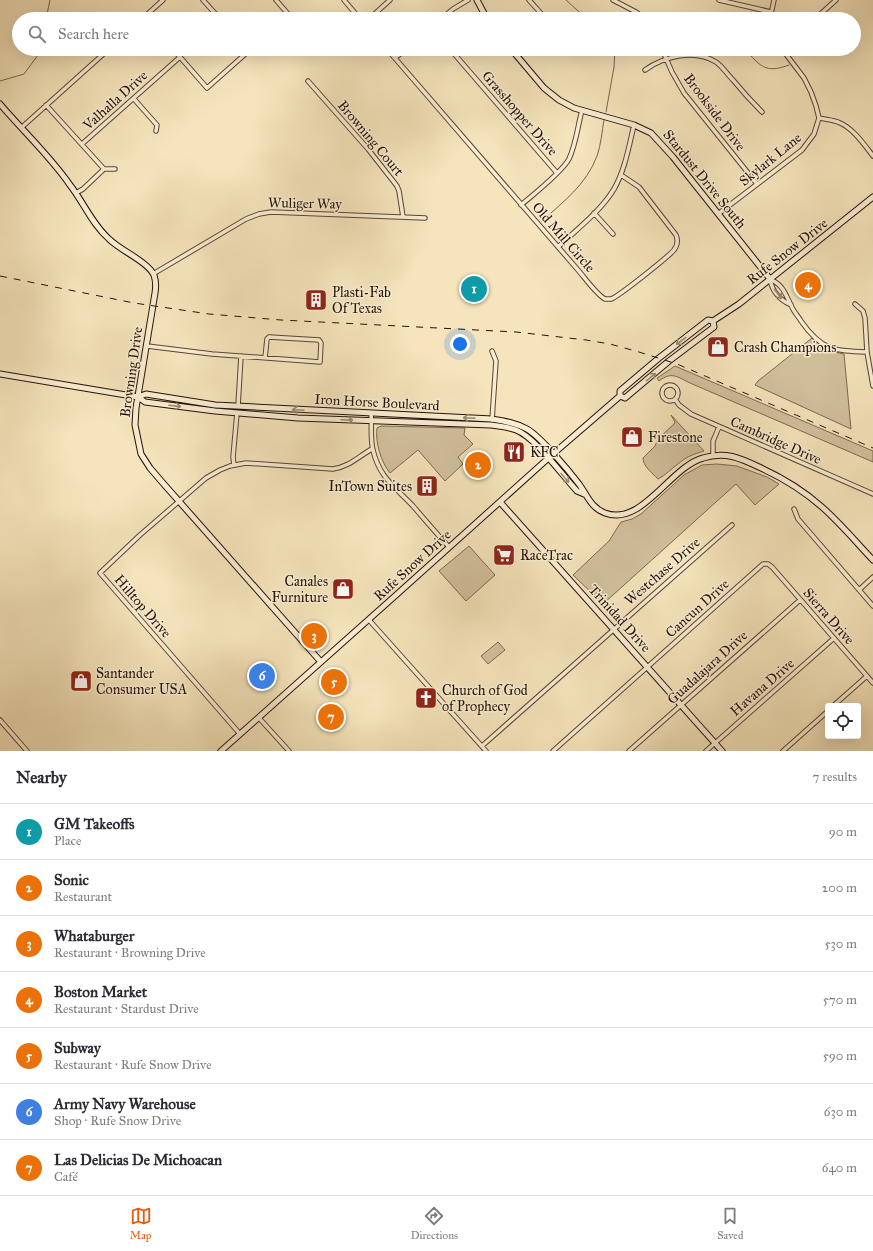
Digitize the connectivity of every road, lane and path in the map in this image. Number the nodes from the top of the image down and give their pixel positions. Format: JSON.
{"nodes":[{"id":1,"x":163,"y":0,"type":"edge"},
{"id":2,"x":203,"y":0,"type":"edge"},
{"id":3,"x":276,"y":0,"type":"edge"},
{"id":4,"x":344,"y":0,"type":"edge"},
{"id":5,"x":390,"y":0,"type":"edge"},
{"id":6,"x":468,"y":0,"type":"edge"},
{"id":7,"x":477,"y":0,"type":"edge"},
{"id":8,"x":529,"y":0,"type":"edge"},
{"id":9,"x":613,"y":0,"type":"edge"},
{"id":10,"x":718,"y":0,"type":"edge"},
{"id":11,"x":723,"y":0,"type":"edge"},
{"id":12,"x":774,"y":0,"type":"edge"},
{"id":13,"x":836,"y":0,"type":"edge"},
{"id":14,"x":150,"y":12,"type":"edge"},
{"id":15,"x":214,"y":12,"type":"edge"},
{"id":16,"x":286,"y":12,"type":"edge"},
{"id":17,"x":354,"y":12,"type":"edge"},
{"id":18,"x":377,"y":12,"type":"edge"},
{"id":19,"x":449,"y":12,"type":"edge"},
{"id":20,"x":483,"y":12,"type":"edge"},
{"id":21,"x":540,"y":12,"type":"edge"},
{"id":22,"x":636,"y":12,"type":"edge"},
{"id":23,"x":771,"y":12,"type":"joint"},
{"id":24,"x":823,"y":12,"type":"edge"},
{"id":25,"x":101,"y":56,"type":"edge"},
{"id":26,"x":242,"y":56,"type":"edge"},
{"id":27,"x":397,"y":56,"type":"edge"},
{"id":28,"x":456,"y":56,"type":"edge"},
{"id":29,"x":517,"y":56,"type":"edge"},
{"id":30,"x":787,"y":56,"type":"edge"},
{"id":31,"x":180,"y":57,"type":"joint"},
{"id":32,"x":395,"y":58,"type":"joint"},
{"id":33,"x":666,"y":58,"type":"junction"},
{"id":34,"x":645,"y":70,"type":"dead end"},
{"id":35,"x":308,"y":80,"type":"dead end"},
{"id":36,"x":134,"y":99,"type":"junction"},
{"id":37,"x":0,"y":104,"type":"edge"},
{"id":38,"x":46,"y":105,"type":"junction"},
{"id":39,"x":582,"y":110,"type":"junction"},
{"id":40,"x":762,"y":112,"type":"dead end"},
{"id":41,"x":819,"y":118,"type":"junction"},
{"id":42,"x":634,"y":125,"type":"junction"},
{"id":43,"x":21,"y":128,"type":"junction"},
{"id":44,"x":156,"y":131,"type":"dead end"},
{"id":45,"x":82,"y":144,"type":"junction"},
{"id":46,"x":873,"y":156,"type":"edge"},
{"id":47,"x":104,"y":169,"type":"junction"},
{"id":48,"x":115,"y":169,"type":"dead end"},
{"id":49,"x":557,"y":172,"type":"junction"},
{"id":50,"x":621,"y":175,"type":"junction"},
{"id":51,"x":757,"y":184,"type":"junction"},
{"id":52,"x":76,"y":193,"type":"junction"},
{"id":53,"x":873,"y":197,"type":"edge"},
{"id":54,"x":521,"y":205,"type":"junction"},
{"id":55,"x":594,"y":213,"type":"junction"},
{"id":56,"x":718,"y":214,"type":"junction"},
{"id":57,"x":402,"y":217,"type":"junction"},
{"id":58,"x":425,"y":218,"type":"dead end"},
{"id":59,"x":613,"y":234,"type":"dead end"},
{"id":60,"x":558,"y":247,"type":"junction"},
{"id":61,"x":153,"y":274,"type":"junction"},
{"id":62,"x":770,"y":279,"type":"junction"},
{"id":63,"x":855,"y":304,"type":"dead end"},
{"id":64,"x":790,"y":305,"type":"junction"},
{"id":65,"x":713,"y":321,"type":"junction"},
{"id":66,"x":147,"y":346,"type":"junction"},
{"id":67,"x":492,"y":351,"type":"dead end"},
{"id":68,"x":867,"y":352,"type":"junction"},
{"id":69,"x":240,"y":356,"type":"junction"},
{"id":70,"x":266,"y":358,"type":"junction"},
{"id":71,"x":0,"y":374,"type":"edge"},
{"id":72,"x":873,"y":386,"type":"edge"},
{"id":73,"x":620,"y":396,"type":"junction"},
{"id":74,"x":138,"y":397,"type":"junction"},
{"id":75,"x":675,"y":399,"type":"junction"},
{"id":76,"x":238,"y":406,"type":"junction"},
{"id":77,"x":237,"y":412,"type":"junction"},
{"id":78,"x":372,"y":413,"type":"junction"},
{"id":79,"x":372,"y":421,"type":"junction"},
{"id":80,"x":492,"y":422,"type":"junction"},
{"id":81,"x":719,"y":427,"type":"junction"},
{"id":82,"x":372,"y":449,"type":"junction"},
{"id":83,"x":553,"y":454,"type":"junction"},
{"id":84,"x":713,"y":456,"type":"junction"},
{"id":85,"x":548,"y":458,"type":"junction"},
{"id":86,"x":234,"y":465,"type":"junction"},
{"id":87,"x":584,"y":494,"type":"junction"},
{"id":88,"x":873,"y":494,"type":"edge"},
{"id":89,"x":180,"y":501,"type":"junction"},
{"id":90,"x":500,"y":502,"type":"junction"},
{"id":91,"x":794,"y":509,"type":"dead end"},
{"id":92,"x":732,"y":525,"type":"dead end"},
{"id":93,"x":449,"y":547,"type":"junction"},
{"id":94,"x":873,"y":560,"type":"edge"},
{"id":95,"x":768,"y":564,"type":"joint"},
{"id":96,"x":873,"y":577,"type":"edge"},
{"id":97,"x":859,"y":590,"type":"junction"},
{"id":98,"x":800,"y":600,"type":"junction"},
{"id":99,"x":873,"y":606,"type":"edge"},
{"id":100,"x":369,"y":620,"type":"junction"},
{"id":101,"x":613,"y":629,"type":"junction"},
{"id":102,"x":833,"y":639,"type":"junction"},
{"id":103,"x":321,"y":662,"type":"junction"},
{"id":104,"x":647,"y":667,"type":"junction"},
{"id":105,"x":867,"y":676,"type":"junction"},
{"id":106,"x":873,"y":683,"type":"edge"},
{"id":107,"x":837,"y":703,"type":"edge"},
{"id":108,"x":681,"y":705,"type":"junction"},
{"id":109,"x":825,"y":714,"type":"edge"},
{"id":110,"x":259,"y":718,"type":"junction"},
{"id":111,"x":0,"y":720,"type":"edge"},
{"id":112,"x":240,"y":734,"type":"junction"},
{"id":113,"x":715,"y":743,"type":"junction"},
{"id":114,"x":482,"y":746,"type":"junction"},
{"id":115,"x":27,"y":751,"type":"edge"},
{"id":116,"x":220,"y":751,"type":"edge"},
{"id":117,"x":289,"y":751,"type":"edge"},
{"id":118,"x":486,"y":751,"type":"edge"},
{"id":119,"x":553,"y":751,"type":"edge"},
{"id":120,"x":630,"y":751,"type":"edge"},
{"id":121,"x":706,"y":751,"type":"edge"},
{"id":122,"x":722,"y":751,"type":"edge"},
{"id":123,"x":783,"y":751,"type":"edge"}],
"edges":[{"from":1,"to":14,"type":"street"},
{"from":2,"to":15,"type":"street"},
{"from":3,"to":16,"type":"street"},
{"from":4,"to":17,"type":"street"},
{"from":5,"to":18,"type":"street"},
{"from":6,"to":19,"type":"street"},
{"from":7,"to":20,"type":"street"},
{"from":8,"to":21,"type":"street"},
{"from":9,"to":22,"type":"street"},
{"from":10,"to":11,"type":"street"},
{"from":11,"to":23,"type":"street"},
{"from":12,"to":23,"type":"street"},
{"from":13,"to":24,"type":"street"},
{"from":25,"to":38,"type":"street"},
{"from":26,"to":31,"type":"street"},
{"from":27,"to":32,"type":"street"},
{"from":28,"to":49,"type":"street","name":"Grasshopper Drive"},
{"from":29,"to":39,"type":"street","name":"Stardust Drive South"},
{"from":30,"to":41,"type":"street"},
{"from":31,"to":36,"type":"street","name":"Valhalla Drive"},
{"from":32,"to":54,"type":"street","name":"Old Mill Circle"},
{"from":33,"to":34,"type":"street"},
{"from":33,"to":40,"type":"street"},
{"from":33,"to":51,"type":"street","name":"Brookside Drive"},
{"from":35,"to":57,"type":"street","name":"Browning Court"},
{"from":36,"to":44,"type":"street"},
{"from":36,"to":45,"type":"street","name":"Valhalla Drive"},
{"from":37,"to":43,"type":"street"},
{"from":38,"to":43,"type":"street"},
{"from":38,"to":45,"type":"street"},
{"from":39,"to":42,"type":"street","name":"Stardust Drive South"},
{"from":39,"to":49,"type":"street"},
{"from":41,"to":46,"type":"street"},
{"from":41,"to":51,"type":"street","name":"Skylark Lane"},
{"from":42,"to":50,"type":"street"},
{"from":42,"to":56,"type":"street","name":"Stardust Drive South"},
{"from":43,"to":52,"type":"street"},
{"from":45,"to":47,"type":"street"},
{"from":47,"to":48,"type":"street"},
{"from":47,"to":52,"type":"street"},
{"from":49,"to":54,"type":"street"},
{"from":50,"to":55,"type":"street"},
{"from":50,"to":60,"type":"street","name":"Old Mill Circle"},
{"from":51,"to":56,"type":"street","name":"Skylark Lane"},
{"from":52,"to":61,"type":"street"},
{"from":53,"to":62,"type":"street","name":"Rufe Snow Drive"},
{"from":54,"to":60,"type":"street","name":"Old Mill Circle"},
{"from":55,"to":59,"type":"street"},
{"from":55,"to":60,"type":"street"},
{"from":56,"to":62,"type":"street","name":"Stardust Drive South"},
{"from":57,"to":58,"type":"street","name":"Wuliger Way"},
{"from":57,"to":61,"type":"street","name":"Wuliger Way"},
{"from":61,"to":66,"type":"street","name":"Browning Drive"},
{"from":62,"to":64,"type":"street","one_way":true},
{"from":62,"to":64,"type":"street"},
{"from":62,"to":65,"type":"street","name":"Rufe Snow Drive"},
{"from":63,"to":68,"type":"street"},
{"from":64,"to":68,"type":"street"},
{"from":65,"to":73,"type":"street","name":"Rufe Snow Drive","one_way":true},
{"from":73,"to":65,"type":"street","name":"Rufe Snow Drive","one_way":true},
{"from":66,"to":69,"type":"street"},
{"from":66,"to":74,"type":"street","name":"Browning Drive"},
{"from":67,"to":80,"type":"street"},
{"from":68,"to":72,"type":"street"},
{"from":69,"to":70,"type":"street"},
{"from":69,"to":76,"type":"street"},
{"from":70,"to":70,"type":"street"},
{"from":71,"to":74,"type":"street","name":"Iron Horse Boulevard"},
{"from":73,"to":83,"type":"street","name":"Rufe Snow Drive"},
{"from":74,"to":76,"type":"street","name":"Iron Horse Boulevard"},
{"from":74,"to":77,"type":"street","name":"Iron Horse Boulevard","one_way":true},
{"from":74,"to":89,"type":"street","name":"Browning Drive"},
{"from":75,"to":75,"type":"street","name":"Cambridge Drive"},
{"from":75,"to":81,"type":"street","name":"Cambridge Drive"},
{"from":76,"to":77,"type":"street"},
{"from":78,"to":76,"type":"street","name":"Iron Horse Boulevard","one_way":true},
{"from":77,"to":79,"type":"street","name":"Iron Horse Boulevard","one_way":true},
{"from":77,"to":86,"type":"street"},
{"from":78,"to":79,"type":"street"},
{"from":80,"to":78,"type":"street","name":"Iron Horse Boulevard","one_way":true},
{"from":79,"to":80,"type":"street","name":"Iron Horse Boulevard"},
{"from":79,"to":82,"type":"street"},
{"from":80,"to":83,"type":"street","name":"Iron Horse Boulevard"},
{"from":80,"to":85,"type":"street","name":"Iron Horse Boulevard"},
{"from":81,"to":84,"type":"street"},
{"from":81,"to":88,"type":"street","name":"Cambridge Drive"},
{"from":82,"to":86,"type":"street"},
{"from":82,"to":93,"type":"street"},
{"from":83,"to":85,"type":"street","name":"Rufe Snow Drive"},
{"from":83,"to":87,"type":"street","name":"Iron Horse Boulevard"},
{"from":84,"to":87,"type":"street","name":"Iron Horse Boulevard"},
{"from":84,"to":94,"type":"street","name":"Iron Horse Boulevard"},
{"from":85,"to":87,"type":"street","name":"Iron Horse Boulevard","one_way":true},
{"from":85,"to":90,"type":"street","name":"Rufe Snow Drive"},
{"from":86,"to":89,"type":"street"},
{"from":89,"to":103,"type":"street","name":"Browning Drive"},
{"from":89,"to":112,"type":"street","name":"Hilltop Drive"},
{"from":90,"to":93,"type":"street","name":"Rufe Snow Drive"},
{"from":90,"to":101,"type":"street","name":"Trinidad Drive"},
{"from":91,"to":97,"type":"street"},
{"from":92,"to":101,"type":"street","name":"Westchase Drive"},
{"from":93,"to":100,"type":"street","name":"Rufe Snow Drive"},
{"from":95,"to":98,"type":"street","name":"Sierra Drive"},
{"from":95,"to":104,"type":"street","name":"Cancun Drive"},
{"from":96,"to":97,"type":"street"},
{"from":97,"to":99,"type":"street"},
{"from":98,"to":102,"type":"street","name":"Sierra Drive"},
{"from":98,"to":108,"type":"street","name":"Guadalajara Drive"},
{"from":100,"to":103,"type":"street","name":"Rufe Snow Drive"},
{"from":100,"to":114,"type":"street"},
{"from":101,"to":104,"type":"street","name":"Trinidad Drive"},
{"from":101,"to":114,"type":"street","name":"Westchase Drive"},
{"from":102,"to":105,"type":"street","name":"Sierra Drive"},
{"from":102,"to":113,"type":"street","name":"Havana Drive"},
{"from":103,"to":110,"type":"street","name":"Rufe Snow Drive"},
{"from":104,"to":108,"type":"street","name":"Trinidad Drive"},
{"from":104,"to":119,"type":"street","name":"Cancun Drive"},
{"from":105,"to":106,"type":"street","name":"Sierra Drive"},
{"from":105,"to":107,"type":"street"},
{"from":108,"to":113,"type":"street","name":"Trinidad Drive"},
{"from":108,"to":120,"type":"street","name":"Guadalajara Drive"},
{"from":109,"to":123,"type":"street"},
{"from":110,"to":112,"type":"street","name":"Rufe Snow Drive"},
{"from":110,"to":117,"type":"street"},
{"from":111,"to":115,"type":"street"},
{"from":112,"to":116,"type":"street","name":"Rufe Snow Drive"},
{"from":113,"to":121,"type":"street","name":"Havana Drive"},
{"from":113,"to":122,"type":"street","name":"Trinidad Drive"},
{"from":114,"to":118,"type":"street"}]}
